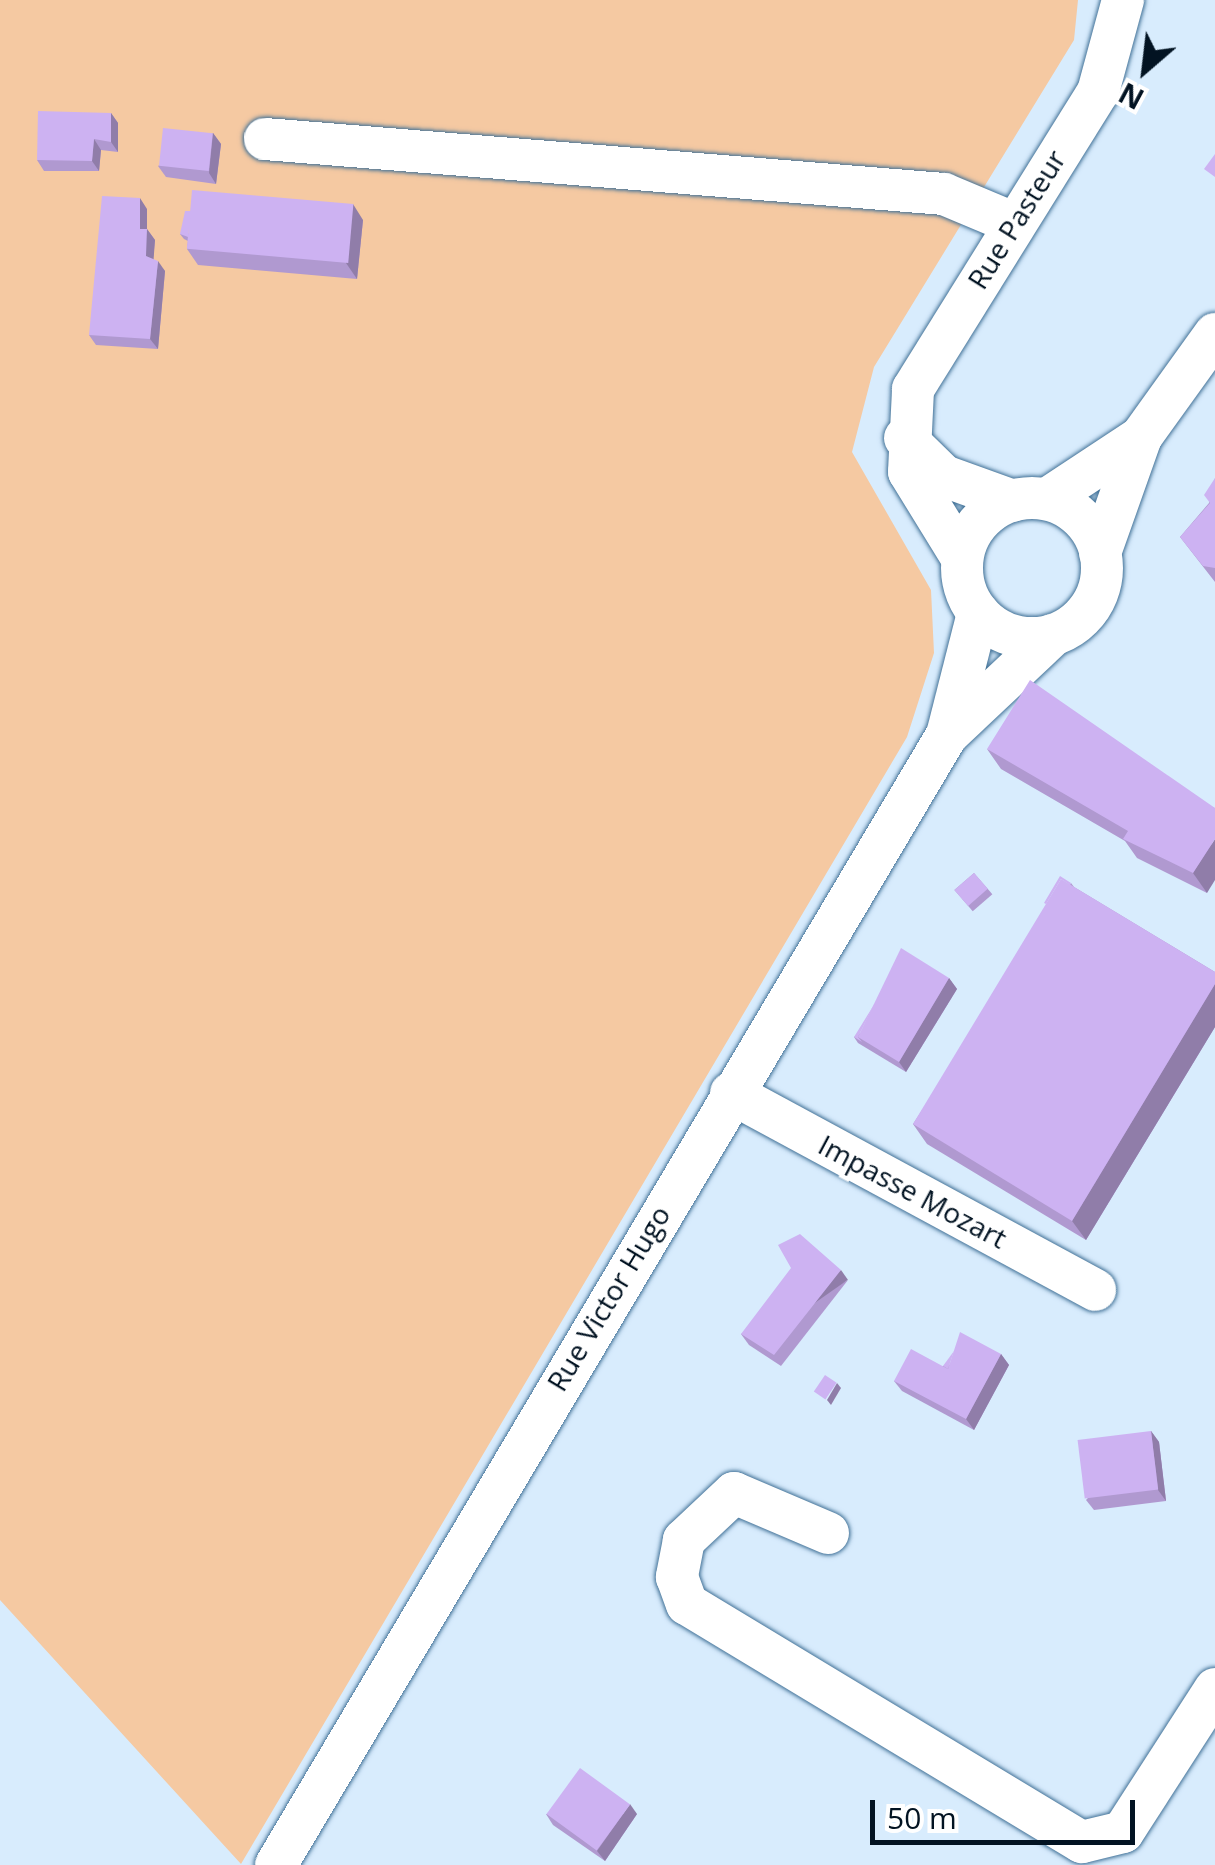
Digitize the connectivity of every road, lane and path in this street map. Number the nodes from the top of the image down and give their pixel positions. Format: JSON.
{"nodes":[{"id":1,"x":1123,"y":0,"type":"edge"},
{"id":2,"x":265,"y":139,"type":"dead end"},
{"id":3,"x":1011,"y":222,"type":"junction"},
{"id":4,"x":1215,"y":334,"type":"edge"},
{"id":5,"x":1141,"y":437,"type":"junction"},
{"id":6,"x":905,"y":438,"type":"junction"},
{"id":7,"x":1030,"y":500,"type":"junction"},
{"id":8,"x":1100,"y":553,"type":"junction"},
{"id":9,"x":962,"y":558,"type":"junction"},
{"id":10,"x":978,"y":613,"type":"junction"},
{"id":11,"x":1054,"y":635,"type":"junction"},
{"id":12,"x":947,"y":735,"type":"junction"},
{"id":13,"x":731,"y":1093,"type":"junction"},
{"id":14,"x":1095,"y":1290,"type":"dead end"},
{"id":15,"x":828,"y":1533,"type":"dead end"},
{"id":16,"x":1215,"y":1689,"type":"edge"},
{"id":17,"x":276,"y":1865,"type":"edge"}],
"edges":[{"from":1,"to":3,"type":"street","name":"Rue Pasteur"},
{"from":2,"to":3,"type":"street"},
{"from":3,"to":6,"type":"street","name":"Rue Pasteur"},
{"from":4,"to":5,"type":"street"},
{"from":5,"to":7,"type":"street"},
{"from":5,"to":8,"type":"street"},
{"from":6,"to":7,"type":"street"},
{"from":6,"to":9,"type":"street","name":"Rue Pasteur"},
{"from":7,"to":8,"type":"street"},
{"from":7,"to":9,"type":"street"},
{"from":8,"to":11,"type":"street"},
{"from":9,"to":10,"type":"street"},
{"from":10,"to":11,"type":"street"},
{"from":10,"to":12,"type":"street","name":"Rue Victor Hugo"},
{"from":11,"to":12,"type":"street","name":"Rue Victor Hugo"},
{"from":12,"to":13,"type":"street","name":"Rue Victor Hugo"},
{"from":13,"to":14,"type":"street","name":"Impasse Mozart"},
{"from":13,"to":17,"type":"street","name":"Rue Victor Hugo"},
{"from":15,"to":16,"type":"street"}]}
